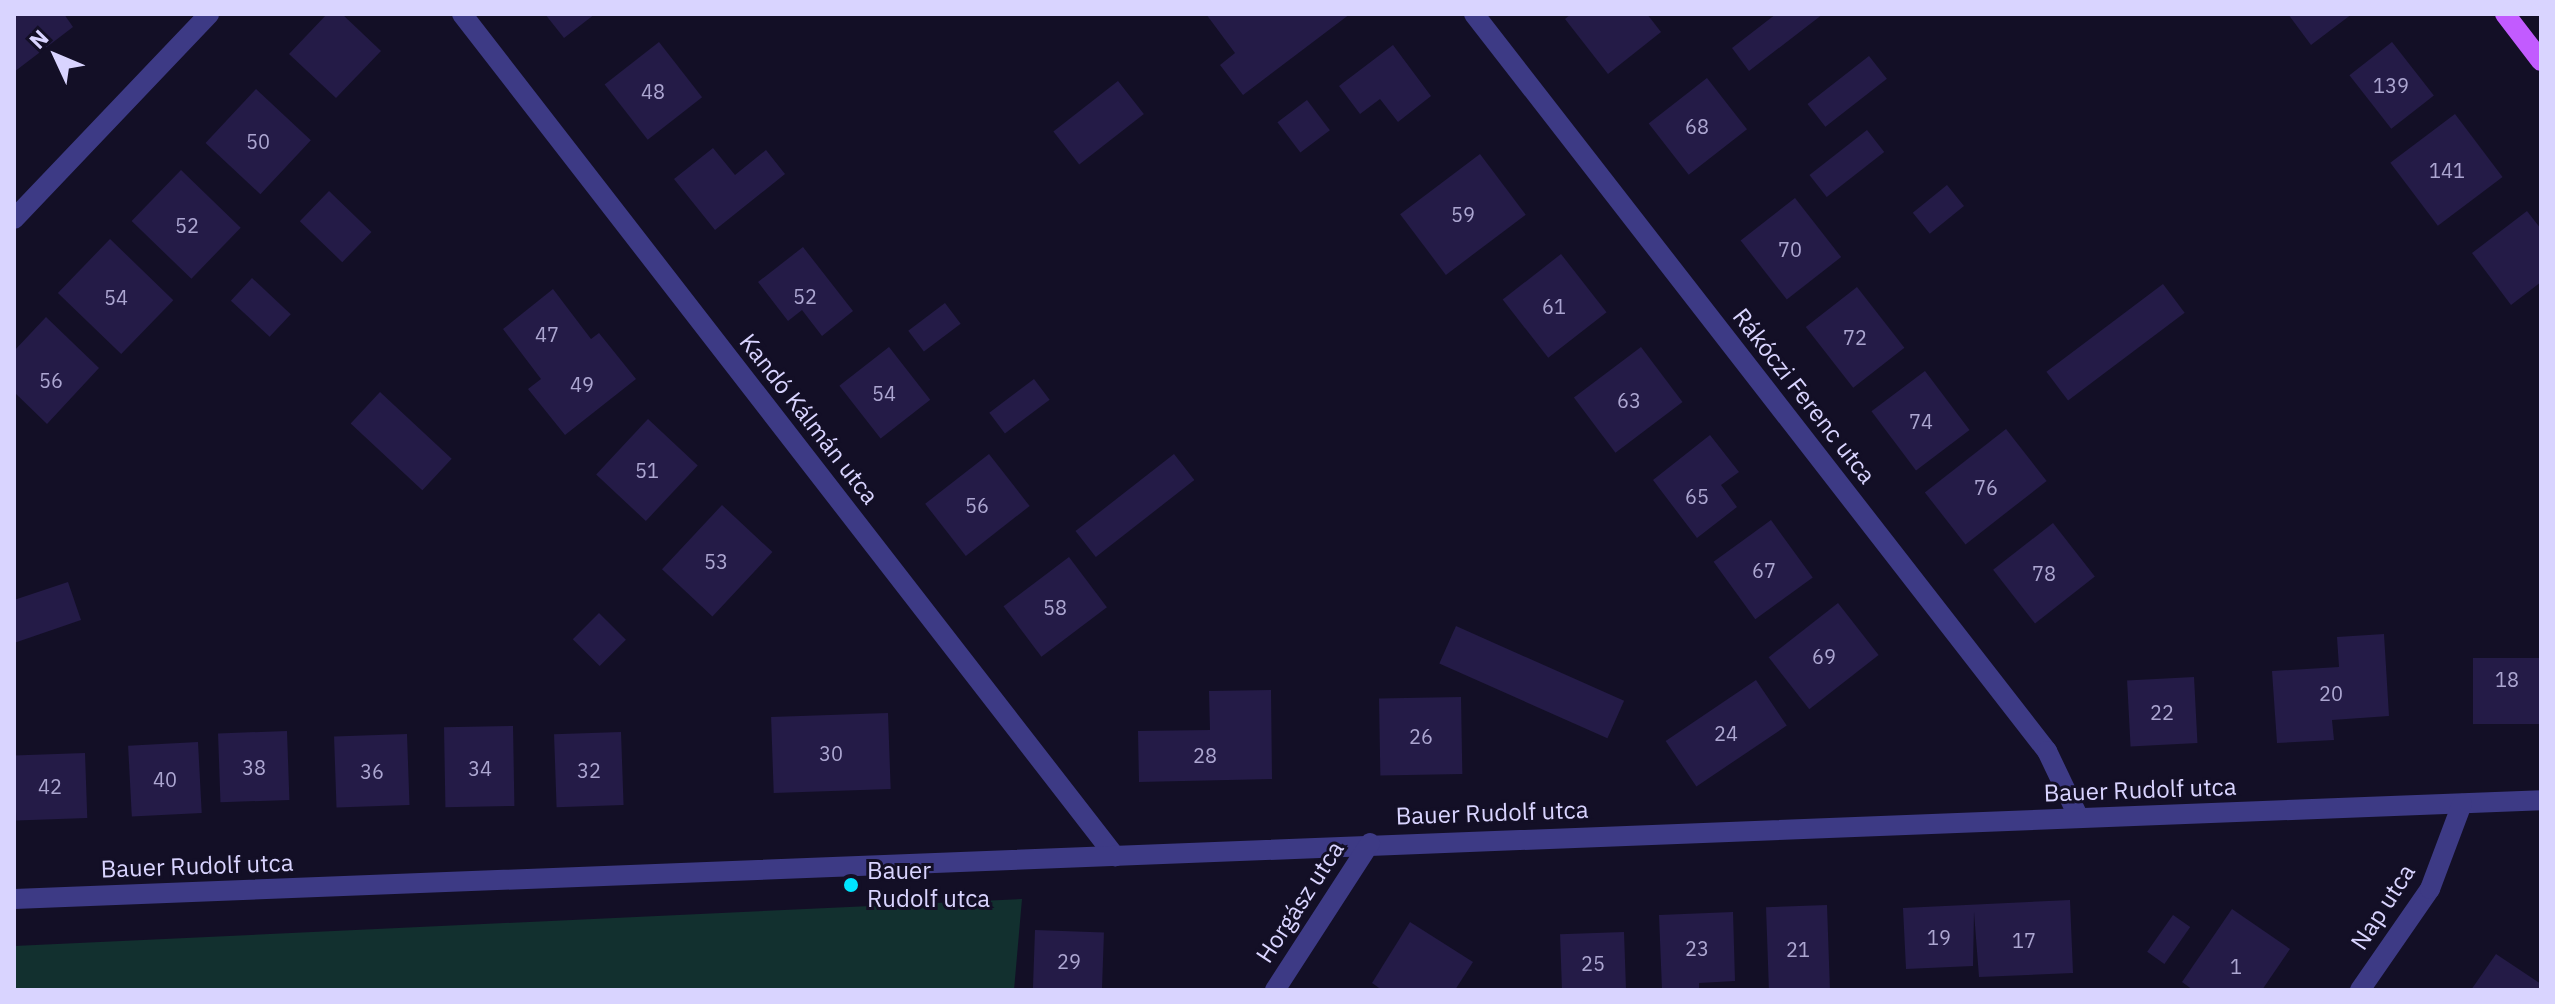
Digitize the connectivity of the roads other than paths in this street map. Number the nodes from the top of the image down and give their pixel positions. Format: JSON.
{"nodes":[{"id":1,"x":209,"y":14,"type":"edge"},
{"id":2,"x":462,"y":14,"type":"edge"},
{"id":3,"x":1474,"y":14,"type":"edge"},
{"id":4,"x":2505,"y":14,"type":"edge"},
{"id":5,"x":2541,"y":61,"type":"edge"},
{"id":6,"x":14,"y":219,"type":"edge"},
{"id":7,"x":2541,"y":800,"type":"edge"},
{"id":8,"x":2462,"y":804,"type":"junction"},
{"id":9,"x":2079,"y":818,"type":"junction"},
{"id":10,"x":1370,"y":843,"type":"junction"},
{"id":11,"x":1115,"y":856,"type":"junction"},
{"id":12,"x":14,"y":899,"type":"edge"},
{"id":13,"x":1275,"y":990,"type":"edge"},
{"id":14,"x":2360,"y":990,"type":"edge"}],
"edges":[{"from":1,"to":6,"type":"street"},
{"from":2,"to":11,"type":"street","name":"Kandó Kálmán utca"},
{"from":3,"to":9,"type":"street","name":"Rákóczi Ferenc utca"},
{"from":4,"to":5,"type":"main road"},
{"from":7,"to":8,"type":"street","name":"Bauer Rudolf utca"},
{"from":8,"to":9,"type":"street","name":"Bauer Rudolf utca"},
{"from":8,"to":14,"type":"street","name":"Nap utca"},
{"from":9,"to":10,"type":"street","name":"Bauer Rudolf utca"},
{"from":10,"to":11,"type":"street","name":"Bauer Rudolf utca"},
{"from":10,"to":13,"type":"street","name":"Horgász utca"},
{"from":11,"to":12,"type":"street","name":"Bauer Rudolf utca"}]}
